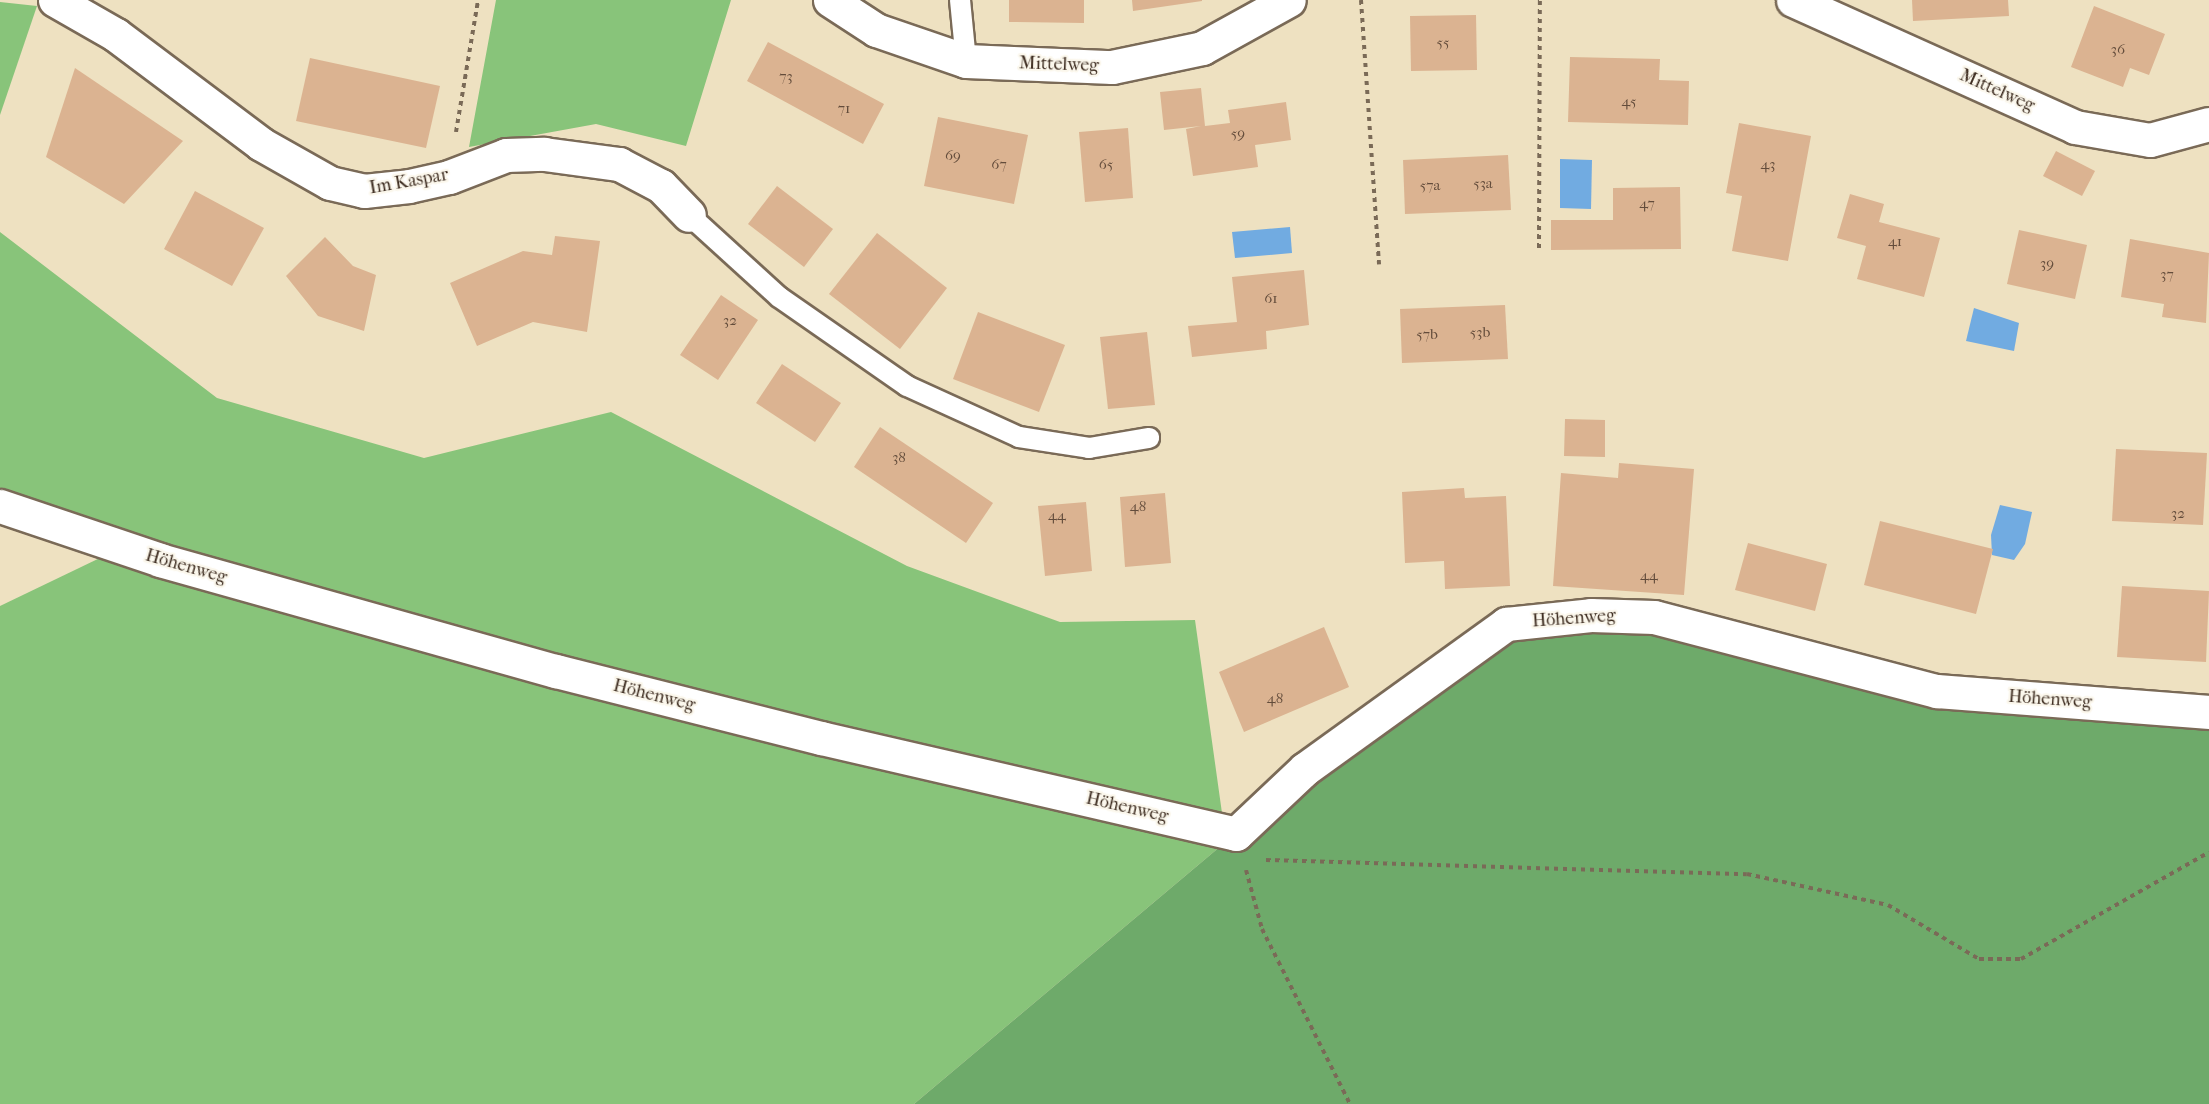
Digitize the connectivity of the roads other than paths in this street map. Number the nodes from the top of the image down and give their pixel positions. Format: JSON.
{"nodes":[{"id":1,"x":55,"y":0,"type":"edge"},
{"id":2,"x":830,"y":0,"type":"edge"},
{"id":3,"x":960,"y":0,"type":"edge"},
{"id":4,"x":1289,"y":0,"type":"edge"},
{"id":5,"x":1793,"y":0,"type":"edge"},
{"id":6,"x":966,"y":61,"type":"junction"},
{"id":7,"x":2209,"y":124,"type":"edge"},
{"id":8,"x":689,"y":215,"type":"joint"},
{"id":9,"x":1149,"y":438,"type":"dead end"},
{"id":10,"x":0,"y":506,"type":"edge"},
{"id":11,"x":2209,"y":712,"type":"edge"}],
"edges":[{"from":1,"to":8,"type":"street","name":"Im Kaspar"},
{"from":2,"to":6,"type":"street","name":"Mittelweg"},
{"from":3,"to":6,"type":"lane"},
{"from":4,"to":6,"type":"street","name":"Mittelweg"},
{"from":5,"to":7,"type":"street","name":"Mittelweg"},
{"from":8,"to":9,"type":"lane"},
{"from":10,"to":11,"type":"street","name":"Höhenweg"}]}
